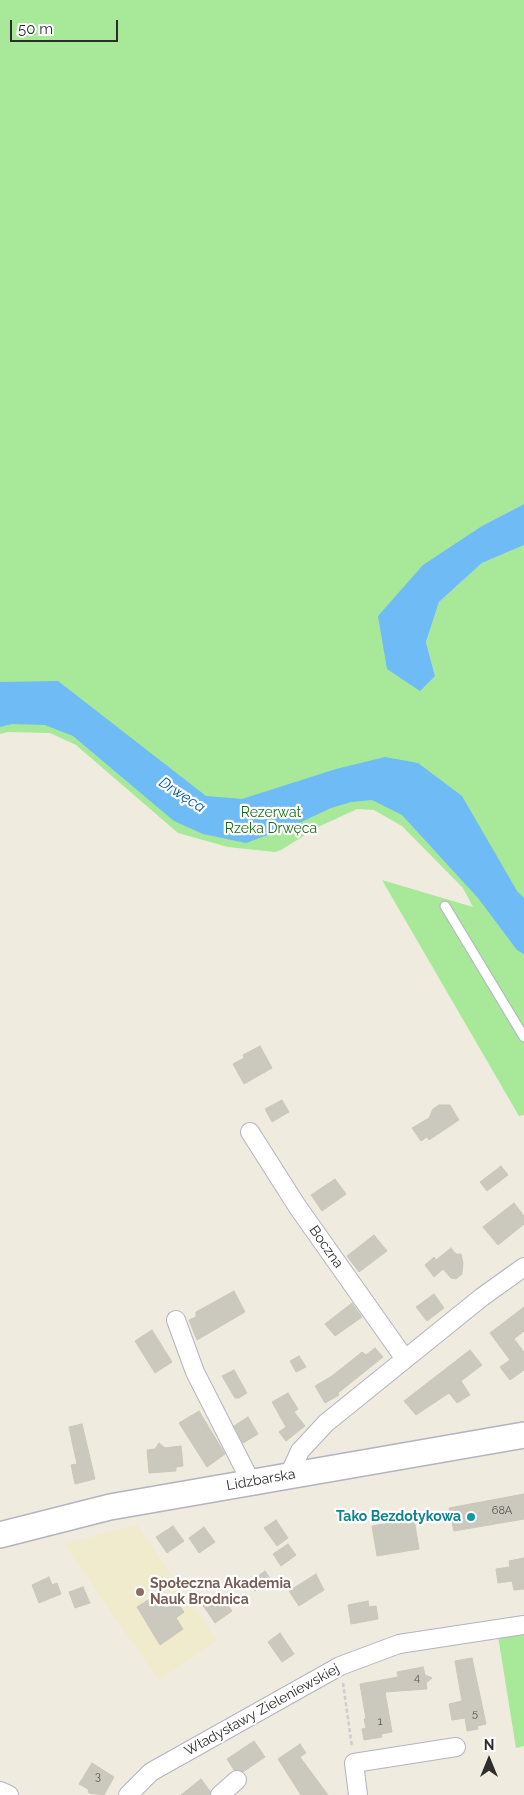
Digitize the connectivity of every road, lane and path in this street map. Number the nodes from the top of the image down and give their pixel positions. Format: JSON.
{"nodes":[{"id":1,"x":446,"y":906,"type":"dead end"},
{"id":2,"x":524,"y":1037,"type":"edge"},
{"id":3,"x":250,"y":1132,"type":"dead end"},
{"id":4,"x":524,"y":1267,"type":"edge"},
{"id":5,"x":176,"y":1320,"type":"dead end"},
{"id":6,"x":406,"y":1359,"type":"junction"},
{"id":7,"x":524,"y":1435,"type":"edge"},
{"id":8,"x":289,"y":1475,"type":"junction"},
{"id":9,"x":251,"y":1482,"type":"junction"},
{"id":10,"x":0,"y":1535,"type":"edge"},
{"id":11,"x":524,"y":1626,"type":"edge"},
{"id":12,"x":340,"y":1666,"type":"junction"},
{"id":13,"x":456,"y":1747,"type":"dead end"},
{"id":14,"x":354,"y":1763,"type":"junction"},
{"id":15,"x":237,"y":1780,"type":"dead end"},
{"id":16,"x":0,"y":1791,"type":"edge"},
{"id":17,"x":9,"y":1795,"type":"edge"},
{"id":18,"x":128,"y":1795,"type":"edge"},
{"id":19,"x":220,"y":1795,"type":"edge"},
{"id":20,"x":358,"y":1795,"type":"edge"}],
"edges":[{"from":1,"to":2,"type":"lane"},
{"from":3,"to":6,"type":"street","name":"Boczna"},
{"from":4,"to":6,"type":"street"},
{"from":5,"to":9,"type":"street"},
{"from":6,"to":8,"type":"street"},
{"from":7,"to":8,"type":"main road","name":"Lidzbarska"},
{"from":8,"to":9,"type":"main road","name":"Lidzbarska"},
{"from":9,"to":10,"type":"main road","name":"Lidzbarska"},
{"from":11,"to":12,"type":"street","name":"Władysławy Zieleniewskiej"},
{"from":12,"to":14,"type":"path"},
{"from":12,"to":18,"type":"street","name":"Władysławy Zieleniewskiej"},
{"from":13,"to":14,"type":"street"},
{"from":14,"to":20,"type":"street"},
{"from":15,"to":19,"type":"street"},
{"from":16,"to":17,"type":"street"}]}
